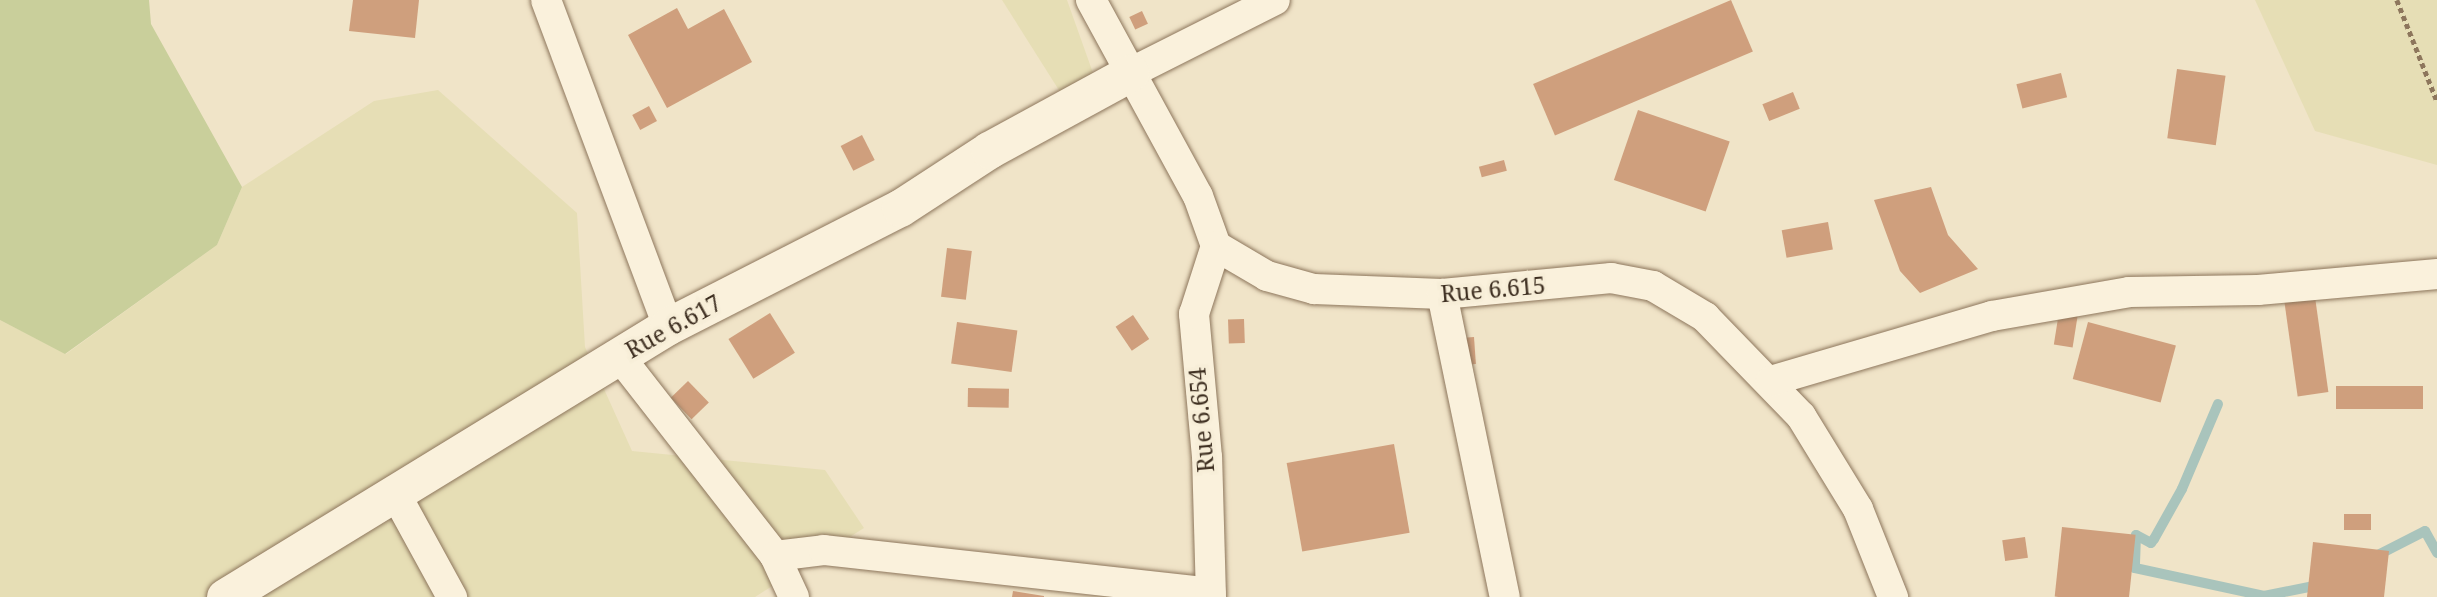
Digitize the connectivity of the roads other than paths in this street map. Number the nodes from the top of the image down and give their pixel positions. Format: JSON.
{"nodes":[{"id":1,"x":546,"y":0,"type":"edge"},
{"id":2,"x":1091,"y":0,"type":"edge"},
{"id":3,"x":1275,"y":0,"type":"edge"},
{"id":4,"x":1130,"y":73,"type":"junction"},
{"id":5,"x":1216,"y":246,"type":"junction"},
{"id":6,"x":2437,"y":274,"type":"edge"},
{"id":7,"x":1442,"y":294,"type":"junction"},
{"id":8,"x":668,"y":326,"type":"junction"},
{"id":9,"x":619,"y":356,"type":"junction"},
{"id":10,"x":1770,"y":381,"type":"junction"},
{"id":11,"x":395,"y":493,"type":"junction"},
{"id":12,"x":775,"y":556,"type":"junction"},
{"id":13,"x":1211,"y":595,"type":"edge"},
{"id":14,"x":225,"y":597,"type":"edge"},
{"id":15,"x":452,"y":597,"type":"edge"},
{"id":16,"x":794,"y":597,"type":"edge"},
{"id":17,"x":1505,"y":597,"type":"edge"},
{"id":18,"x":1893,"y":597,"type":"edge"}],
"edges":[{"from":1,"to":8,"type":"street"},
{"from":2,"to":4,"type":"street"},
{"from":3,"to":4,"type":"street"},
{"from":4,"to":5,"type":"street"},
{"from":4,"to":8,"type":"street","name":"Rue 6.617"},
{"from":5,"to":7,"type":"street","name":"Rue 6.615"},
{"from":5,"to":13,"type":"street","name":"Rue 6.654"},
{"from":6,"to":10,"type":"street"},
{"from":7,"to":10,"type":"street","name":"Rue 6.615"},
{"from":7,"to":17,"type":"street"},
{"from":8,"to":9,"type":"street","name":"Rue 6.617"},
{"from":9,"to":11,"type":"street","name":"Rue 6.617"},
{"from":9,"to":12,"type":"street"},
{"from":10,"to":18,"type":"street","name":"Rue 6.615"},
{"from":11,"to":14,"type":"street","name":"Rue 6.617"},
{"from":11,"to":15,"type":"street"},
{"from":12,"to":13,"type":"street"},
{"from":12,"to":16,"type":"street"}]}
